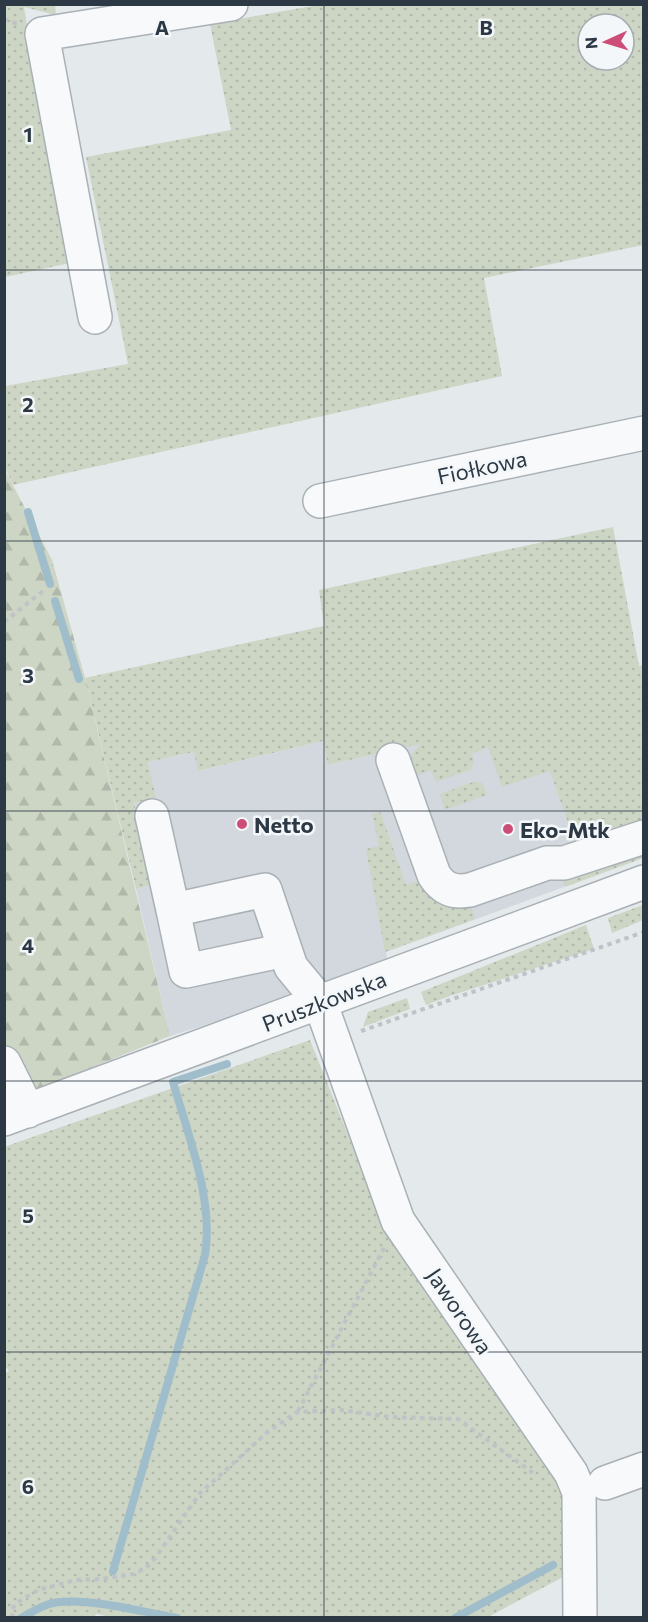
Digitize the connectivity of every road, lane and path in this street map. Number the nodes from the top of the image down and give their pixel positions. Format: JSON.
{"nodes":[{"id":1,"x":231,"y":4,"type":"edge"},
{"id":2,"x":95,"y":317,"type":"dead end"},
{"id":3,"x":644,"y":433,"type":"edge"},
{"id":4,"x":321,"y":501,"type":"dead end"},
{"id":5,"x":43,"y":591,"type":"dead end"},
{"id":6,"x":4,"y":622,"type":"edge"},
{"id":7,"x":393,"y":760,"type":"dead end"},
{"id":8,"x":152,"y":816,"type":"dead end"},
{"id":9,"x":644,"y":837,"type":"edge"},
{"id":10,"x":644,"y":882,"type":"edge"},
{"id":11,"x":173,"y":910,"type":"junction"},
{"id":12,"x":644,"y":932,"type":"edge"},
{"id":13,"x":285,"y":950,"type":"junction"},
{"id":14,"x":320,"y":1002,"type":"junction"},
{"id":15,"x":355,"y":1031,"type":"dead end"},
{"id":16,"x":4,"y":1063,"type":"edge"},
{"id":17,"x":16,"y":1115,"type":"edge"},
{"id":18,"x":398,"y":1221,"type":"junction"},
{"id":19,"x":297,"y":1412,"type":"junction"},
{"id":20,"x":644,"y":1469,"type":"edge"},
{"id":21,"x":571,"y":1473,"type":"junction"},
{"id":22,"x":605,"y":1484,"type":"dead end"},
{"id":23,"x":12,"y":1617,"type":"edge"},
{"id":24,"x":580,"y":1617,"type":"edge"}],
"edges":[{"from":1,"to":2,"type":"street"},
{"from":3,"to":4,"type":"street","name":"Fiołkowa"},
{"from":5,"to":6,"type":"path"},
{"from":7,"to":9,"type":"street"},
{"from":8,"to":11,"type":"street"},
{"from":10,"to":14,"type":"street","name":"Pruszkowska"},
{"from":11,"to":13,"type":"street"},
{"from":11,"to":13,"type":"street"},
{"from":12,"to":15,"type":"path"},
{"from":13,"to":14,"type":"street"},
{"from":14,"to":17,"type":"street","name":"Pruszkowska"},
{"from":14,"to":18,"type":"street","name":"Jaworowa"},
{"from":16,"to":17,"type":"street"},
{"from":18,"to":19,"type":"path"},
{"from":18,"to":21,"type":"street","name":"Jaworowa"},
{"from":19,"to":21,"type":"path"},
{"from":19,"to":23,"type":"path"},
{"from":20,"to":22,"type":"street"},
{"from":21,"to":24,"type":"street","name":"Jaworowa"}]}
